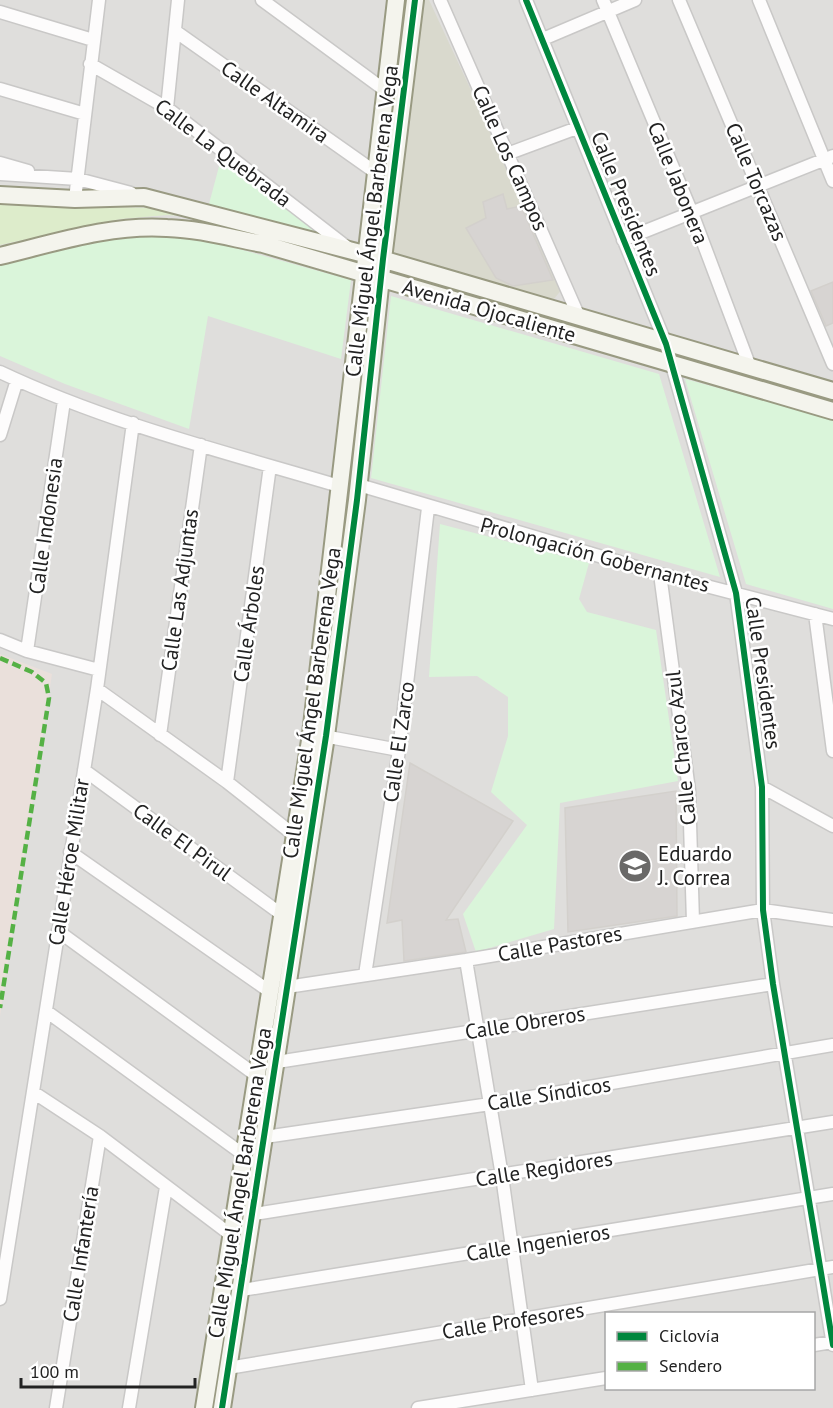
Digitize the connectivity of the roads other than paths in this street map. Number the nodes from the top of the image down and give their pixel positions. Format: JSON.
{"nodes":[{"id":1,"x":99,"y":0,"type":"edge"},
{"id":2,"x":178,"y":0,"type":"edge"},
{"id":3,"x":262,"y":0,"type":"edge"},
{"id":4,"x":415,"y":0,"type":"edge"},
{"id":5,"x":440,"y":0,"type":"edge"},
{"id":6,"x":526,"y":0,"type":"edge"},
{"id":7,"x":635,"y":0,"type":"edge"},
{"id":8,"x":678,"y":0,"type":"edge"},
{"id":9,"x":759,"y":0,"type":"edge"},
{"id":10,"x":392,"y":2,"type":"edge"},
{"id":11,"x":605,"y":6,"type":"edge"},
{"id":12,"x":0,"y":12,"type":"edge"},
{"id":13,"x":175,"y":32,"type":"junction"},
{"id":14,"x":543,"y":39,"type":"junction"},
{"id":15,"x":93,"y":40,"type":"junction"},
{"id":16,"x":90,"y":64,"type":"junction"},
{"id":17,"x":0,"y":89,"type":"edge"},
{"id":18,"x":386,"y":91,"type":"junction"},
{"id":19,"x":167,"y":108,"type":"junction"},
{"id":20,"x":85,"y":114,"type":"junction"},
{"id":21,"x":577,"y":128,"type":"junction"},
{"id":22,"x":507,"y":153,"type":"junction"},
{"id":23,"x":828,"y":158,"type":"edge"},
{"id":24,"x":0,"y":163,"type":"edge"},
{"id":25,"x":375,"y":172,"type":"junction"},
{"id":26,"x":0,"y":174,"type":"edge"},
{"id":27,"x":50,"y":177,"type":"junction"},
{"id":28,"x":78,"y":179,"type":"junction"},
{"id":29,"x":833,"y":181,"type":"edge"},
{"id":30,"x":758,"y":188,"type":"junction"},
{"id":31,"x":0,"y":195,"type":"edge"},
{"id":32,"x":144,"y":197,"type":"junction"},
{"id":33,"x":75,"y":199,"type":"junction"},
{"id":34,"x":692,"y":213,"type":"junction"},
{"id":35,"x":624,"y":240,"type":"junction"},
{"id":36,"x":351,"y":250,"type":"junction"},
{"id":37,"x":0,"y":256,"type":"edge"},
{"id":38,"x":375,"y":257,"type":"junction"},
{"id":39,"x":373,"y":278,"type":"junction"},
{"id":40,"x":579,"y":317,"type":"junction"},
{"id":41,"x":666,"y":344,"type":"junction"},
{"id":42,"x":671,"y":363,"type":"junction"},
{"id":43,"x":833,"y":364,"type":"edge"},
{"id":44,"x":750,"y":367,"type":"junction"},
{"id":45,"x":0,"y":372,"type":"edge"},
{"id":46,"x":17,"y":380,"type":"junction"},
{"id":47,"x":833,"y":391,"type":"edge"},
{"id":48,"x":64,"y":401,"type":"junction"},
{"id":49,"x":833,"y":411,"type":"edge"},
{"id":50,"x":133,"y":423,"type":"junction"},
{"id":51,"x":0,"y":435,"type":"edge"},
{"id":52,"x":201,"y":445,"type":"junction"},
{"id":53,"x":270,"y":466,"type":"junction"},
{"id":54,"x":358,"y":485,"type":"junction"},
{"id":55,"x":339,"y":486,"type":"junction"},
{"id":56,"x":428,"y":508,"type":"junction"},
{"id":57,"x":660,"y":574,"type":"junction"},
{"id":58,"x":736,"y":593,"type":"junction"},
{"id":59,"x":814,"y":614,"type":"junction"},
{"id":60,"x":833,"y":619,"type":"edge"},
{"id":61,"x":0,"y":640,"type":"edge"},
{"id":62,"x":27,"y":651,"type":"junction"},
{"id":63,"x":99,"y":670,"type":"junction"},
{"id":64,"x":97,"y":689,"type":"junction"},
{"id":65,"x":160,"y":735,"type":"junction"},
{"id":66,"x":319,"y":735,"type":"junction"},
{"id":67,"x":399,"y":750,"type":"junction"},
{"id":68,"x":833,"y":751,"type":"edge"},
{"id":69,"x":84,"y":770,"type":"junction"},
{"id":70,"x":227,"y":782,"type":"junction"},
{"id":71,"x":762,"y":787,"type":"junction"},
{"id":72,"x":833,"y":826,"type":"edge"},
{"id":73,"x":294,"y":835,"type":"junction"},
{"id":74,"x":70,"y":852,"type":"junction"},
{"id":75,"x":764,"y":910,"type":"junction"},
{"id":76,"x":280,"y":914,"type":"junction"},
{"id":77,"x":833,"y":920,"type":"edge"},
{"id":78,"x":693,"y":922,"type":"junction"},
{"id":79,"x":58,"y":931,"type":"junction"},
{"id":80,"x":466,"y":960,"type":"junction"},
{"id":81,"x":365,"y":975,"type":"junction"},
{"id":82,"x":773,"y":984,"type":"junction"},
{"id":83,"x":287,"y":987,"type":"junction"},
{"id":84,"x":269,"y":992,"type":"junction"},
{"id":85,"x":46,"y":1011,"type":"junction"},
{"id":86,"x":477,"y":1031,"type":"junction"},
{"id":87,"x":833,"y":1045,"type":"edge"},
{"id":88,"x":785,"y":1056,"type":"junction"},
{"id":89,"x":277,"y":1062,"type":"junction"},
{"id":90,"x":256,"y":1076,"type":"junction"},
{"id":91,"x":33,"y":1092,"type":"junction"},
{"id":92,"x":490,"y":1104,"type":"junction"},
{"id":93,"x":833,"y":1122,"type":"edge"},
{"id":94,"x":797,"y":1129,"type":"junction"},
{"id":95,"x":100,"y":1136,"type":"junction"},
{"id":96,"x":265,"y":1137,"type":"junction"},
{"id":97,"x":244,"y":1155,"type":"junction"},
{"id":98,"x":502,"y":1176,"type":"junction"},
{"id":99,"x":166,"y":1187,"type":"junction"},
{"id":100,"x":833,"y":1194,"type":"edge"},
{"id":101,"x":807,"y":1198,"type":"junction"},
{"id":102,"x":254,"y":1214,"type":"junction"},
{"id":103,"x":231,"y":1235,"type":"junction"},
{"id":104,"x":512,"y":1248,"type":"junction"},
{"id":105,"x":833,"y":1267,"type":"edge"},
{"id":106,"x":820,"y":1269,"type":"junction"},
{"id":107,"x":242,"y":1290,"type":"junction"},
{"id":108,"x":0,"y":1299,"type":"edge"},
{"id":109,"x":523,"y":1320,"type":"junction"},
{"id":110,"x":833,"y":1343,"type":"edge"},
{"id":111,"x":815,"y":1345,"type":"edge"},
{"id":112,"x":228,"y":1368,"type":"junction"},
{"id":113,"x":605,"y":1378,"type":"edge"},
{"id":114,"x":532,"y":1390,"type":"junction"},
{"id":115,"x":56,"y":1408,"type":"edge"},
{"id":116,"x":129,"y":1408,"type":"edge"},
{"id":117,"x":204,"y":1408,"type":"edge"},
{"id":118,"x":222,"y":1408,"type":"edge"},
{"id":119,"x":418,"y":1408,"type":"edge"}],
"edges":[{"from":1,"to":15,"type":"street"},
{"from":2,"to":13,"type":"street"},
{"from":3,"to":18,"type":"street"},
{"from":4,"to":38,"type":"street","name":"Calle Miguel Ángel Barberena Vega"},
{"from":5,"to":22,"type":"street","name":"Calle Los Campos"},
{"from":6,"to":14,"type":"street","name":"Calle Presidentes"},
{"from":7,"to":11,"type":"street"},
{"from":8,"to":30,"type":"street","name":"Calle Torcazas"},
{"from":9,"to":23,"type":"street"},
{"from":10,"to":18,"type":"street","name":"Calle Miguel Ángel Barberena Vega"},
{"from":11,"to":14,"type":"street"},
{"from":11,"to":34,"type":"street","name":"Calle Jabonera"},
{"from":12,"to":15,"type":"street"},
{"from":13,"to":19,"type":"street"},
{"from":13,"to":25,"type":"street","name":"Calle Altamira"},
{"from":14,"to":21,"type":"street","name":"Calle Presidentes"},
{"from":15,"to":16,"type":"street"},
{"from":16,"to":19,"type":"street","name":"Calle La Quebrada"},
{"from":16,"to":20,"type":"street"},
{"from":17,"to":20,"type":"street"},
{"from":18,"to":25,"type":"street","name":"Calle Miguel Ángel Barberena Vega"},
{"from":19,"to":36,"type":"street","name":"Calle La Quebrada"},
{"from":20,"to":28,"type":"street"},
{"from":21,"to":22,"type":"street"},
{"from":21,"to":35,"type":"street","name":"Calle Presidentes"},
{"from":22,"to":40,"type":"street","name":"Calle Los Campos"},
{"from":23,"to":29,"type":"street"},
{"from":23,"to":30,"type":"street"},
{"from":24,"to":27,"type":"street"},
{"from":25,"to":38,"type":"street","name":"Calle Miguel Ángel Barberena Vega"},
{"from":26,"to":27,"type":"street","name":"Avenida Ojocaliente"},
{"from":27,"to":28,"type":"street","name":"Avenida Ojocaliente"},
{"from":28,"to":32,"type":"street","name":"Avenida Ojocaliente"},
{"from":28,"to":33,"type":"street"},
{"from":30,"to":34,"type":"street"},
{"from":30,"to":43,"type":"street","name":"Calle Torcazas"},
{"from":31,"to":33,"type":"street","name":"Avenida Ojocaliente"},
{"from":32,"to":33,"type":"street","name":"Avenida Ojocaliente"},
{"from":32,"to":36,"type":"street","name":"Avenida Ojocaliente"},
{"from":34,"to":35,"type":"street"},
{"from":34,"to":44,"type":"street","name":"Calle Jabonera"},
{"from":35,"to":41,"type":"street","name":"Calle Presidentes"},
{"from":36,"to":38,"type":"street","name":"Avenida Ojocaliente"},
{"from":37,"to":39,"type":"street","name":"Avenida Ojocaliente"},
{"from":38,"to":39,"type":"street","name":"Calle Miguel Ángel Barberena Vega"},
{"from":38,"to":40,"type":"street","name":"Avenida Ojocaliente"},
{"from":39,"to":42,"type":"street","name":"Avenida Ojocaliente"},
{"from":39,"to":54,"type":"street","name":"Calle Miguel Ángel Barberena Vega"},
{"from":39,"to":55,"type":"street","name":"Calle Miguel Ángel Barberena Vega"},
{"from":40,"to":41,"type":"street","name":"Avenida Ojocaliente"},
{"from":41,"to":42,"type":"street","name":"Calle Presidentes"},
{"from":41,"to":44,"type":"street","name":"Avenida Ojocaliente"},
{"from":42,"to":49,"type":"street","name":"Avenida Ojocaliente"},
{"from":42,"to":58,"type":"street","name":"Calle Presidentes"},
{"from":44,"to":47,"type":"street","name":"Avenida Ojocaliente"},
{"from":45,"to":46,"type":"street"},
{"from":46,"to":48,"type":"street"},
{"from":46,"to":51,"type":"street"},
{"from":48,"to":50,"type":"street"},
{"from":48,"to":62,"type":"street","name":"Calle Indonesia"},
{"from":50,"to":52,"type":"street"},
{"from":50,"to":63,"type":"street","name":"Calle Héroe Militar"},
{"from":52,"to":53,"type":"street"},
{"from":52,"to":65,"type":"street","name":"Calle Las Adjuntas"},
{"from":53,"to":55,"type":"street"},
{"from":53,"to":70,"type":"street","name":"Calle Árboles"},
{"from":54,"to":56,"type":"street","name":"Prolongación Gobernantes"},
{"from":54,"to":66,"type":"street","name":"Calle Miguel Ángel Barberena Vega"},
{"from":55,"to":66,"type":"street","name":"Calle Miguel Ángel Barberena Vega"},
{"from":56,"to":57,"type":"street","name":"Prolongación Gobernantes"},
{"from":56,"to":67,"type":"street","name":"Calle El Zarco"},
{"from":57,"to":58,"type":"street","name":"Prolongación Gobernantes"},
{"from":57,"to":78,"type":"street","name":"Calle Charco Azul"},
{"from":58,"to":59,"type":"street","name":"Prolongación Gobernantes"},
{"from":58,"to":71,"type":"street","name":"Calle Presidentes"},
{"from":59,"to":60,"type":"street","name":"Prolongación Gobernantes"},
{"from":59,"to":68,"type":"street"},
{"from":61,"to":62,"type":"street"},
{"from":62,"to":63,"type":"street"},
{"from":63,"to":64,"type":"street","name":"Calle Héroe Militar"},
{"from":64,"to":65,"type":"street"},
{"from":64,"to":69,"type":"street","name":"Calle Héroe Militar"},
{"from":65,"to":70,"type":"street"},
{"from":66,"to":67,"type":"street"},
{"from":66,"to":73,"type":"street","name":"Calle Miguel Ángel Barberena Vega"},
{"from":66,"to":83,"type":"street","name":"Calle Miguel Ángel Barberena Vega"},
{"from":67,"to":81,"type":"street","name":"Calle El Zarco"},
{"from":69,"to":74,"type":"street","name":"Calle Héroe Militar"},
{"from":69,"to":76,"type":"street","name":"Calle El Pirul"},
{"from":70,"to":73,"type":"street"},
{"from":71,"to":72,"type":"street"},
{"from":71,"to":75,"type":"street","name":"Calle Presidentes"},
{"from":73,"to":76,"type":"street","name":"Calle Miguel Ángel Barberena Vega"},
{"from":74,"to":79,"type":"street","name":"Calle Héroe Militar"},
{"from":74,"to":84,"type":"street"},
{"from":75,"to":77,"type":"street","name":"Calle Pastores"},
{"from":75,"to":78,"type":"street","name":"Calle Pastores"},
{"from":75,"to":82,"type":"street","name":"Calle Presidentes"},
{"from":76,"to":84,"type":"street","name":"Calle Miguel Ángel Barberena Vega"},
{"from":78,"to":80,"type":"street","name":"Calle Pastores"},
{"from":79,"to":85,"type":"street","name":"Calle Héroe Militar"},
{"from":79,"to":90,"type":"street"},
{"from":80,"to":81,"type":"street","name":"Calle Pastores"},
{"from":80,"to":86,"type":"street"},
{"from":81,"to":83,"type":"street","name":"Calle Pastores"},
{"from":82,"to":86,"type":"street","name":"Calle Obreros"},
{"from":82,"to":88,"type":"street","name":"Calle Presidentes"},
{"from":83,"to":89,"type":"street","name":"Calle Miguel Ángel Barberena Vega"},
{"from":84,"to":90,"type":"street","name":"Calle Miguel Ángel Barberena Vega"},
{"from":85,"to":91,"type":"street","name":"Calle Héroe Militar"},
{"from":85,"to":97,"type":"street"},
{"from":86,"to":89,"type":"street","name":"Calle Obreros"},
{"from":86,"to":92,"type":"street"},
{"from":87,"to":88,"type":"street","name":"Calle Síndicos"},
{"from":88,"to":92,"type":"street","name":"Calle Síndicos"},
{"from":88,"to":94,"type":"street","name":"Calle Presidentes"},
{"from":89,"to":96,"type":"street","name":"Calle Miguel Ángel Barberena Vega"},
{"from":90,"to":97,"type":"street","name":"Calle Miguel Ángel Barberena Vega"},
{"from":91,"to":95,"type":"street"},
{"from":91,"to":108,"type":"street","name":"Calle Héroe Militar"},
{"from":92,"to":96,"type":"street","name":"Calle Síndicos"},
{"from":92,"to":98,"type":"street"},
{"from":93,"to":94,"type":"street","name":"Calle Regidores"},
{"from":94,"to":98,"type":"street","name":"Calle Regidores"},
{"from":94,"to":101,"type":"street","name":"Calle Presidentes"},
{"from":95,"to":99,"type":"street"},
{"from":95,"to":115,"type":"street","name":"Calle Infantería"},
{"from":96,"to":102,"type":"street","name":"Calle Miguel Ángel Barberena Vega"},
{"from":97,"to":103,"type":"street","name":"Calle Miguel Ángel Barberena Vega"},
{"from":98,"to":102,"type":"street","name":"Calle Regidores"},
{"from":98,"to":104,"type":"street"},
{"from":99,"to":103,"type":"street"},
{"from":99,"to":116,"type":"street"},
{"from":100,"to":101,"type":"street","name":"Calle Ingenieros"},
{"from":101,"to":104,"type":"street","name":"Calle Ingenieros"},
{"from":101,"to":106,"type":"street","name":"Calle Presidentes"},
{"from":102,"to":107,"type":"street","name":"Calle Miguel Ángel Barberena Vega"},
{"from":103,"to":117,"type":"street","name":"Calle Miguel Ángel Barberena Vega"},
{"from":104,"to":107,"type":"street","name":"Calle Ingenieros"},
{"from":104,"to":109,"type":"street"},
{"from":105,"to":106,"type":"street","name":"Calle Profesores"},
{"from":106,"to":109,"type":"street","name":"Calle Profesores"},
{"from":106,"to":110,"type":"street","name":"Calle Presidentes"},
{"from":107,"to":112,"type":"street","name":"Calle Miguel Ángel Barberena Vega"},
{"from":109,"to":112,"type":"street","name":"Calle Profesores"},
{"from":109,"to":114,"type":"street"},
{"from":110,"to":111,"type":"street"},
{"from":112,"to":118,"type":"street","name":"Calle Miguel Ángel Barberena Vega"},
{"from":113,"to":114,"type":"street"},
{"from":114,"to":119,"type":"street"}]}
